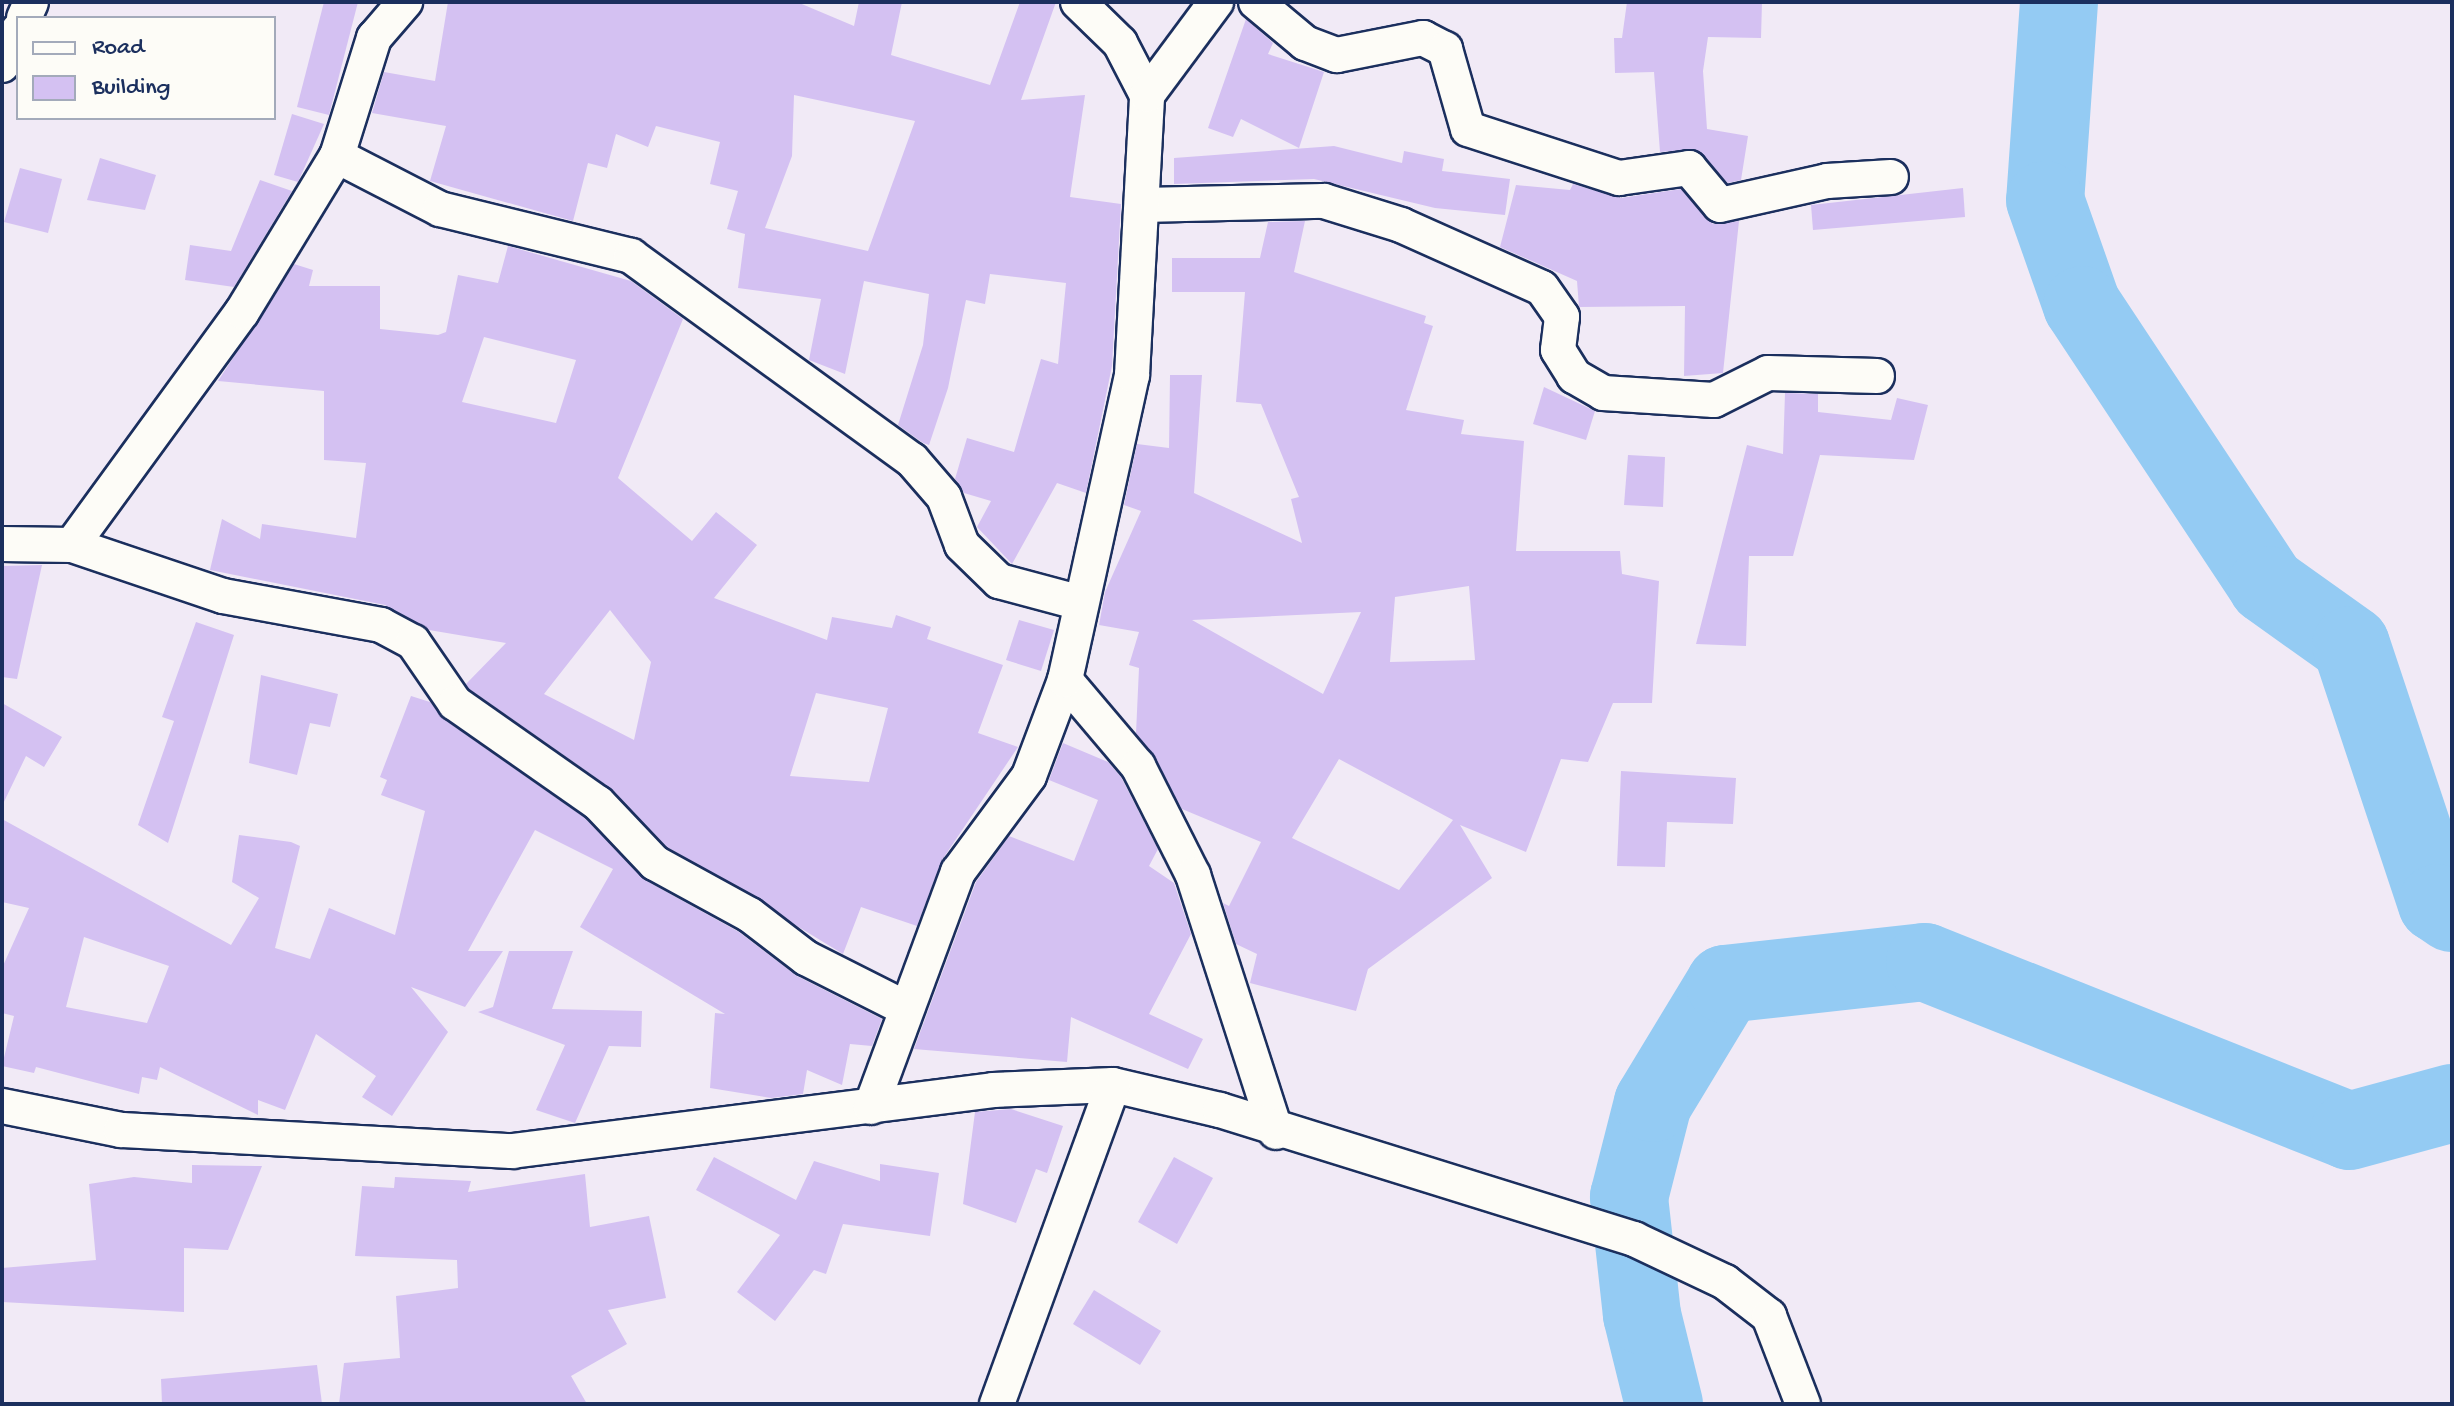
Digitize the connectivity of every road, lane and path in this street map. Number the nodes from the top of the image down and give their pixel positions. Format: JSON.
{"nodes":[{"id":1,"x":405,"y":2,"type":"edge"},
{"id":2,"x":1078,"y":2,"type":"edge"},
{"id":3,"x":1216,"y":2,"type":"edge"},
{"id":4,"x":1256,"y":2,"type":"edge"},
{"id":5,"x":16,"y":34,"type":"edge"},
{"id":6,"x":2,"y":65,"type":"edge"},
{"id":7,"x":1147,"y":95,"type":"junction"},
{"id":8,"x":337,"y":156,"type":"junction"},
{"id":9,"x":1891,"y":177,"type":"dead end"},
{"id":10,"x":1142,"y":205,"type":"junction"},
{"id":11,"x":1877,"y":376,"type":"dead end"},
{"id":12,"x":2,"y":544,"type":"edge"},
{"id":13,"x":72,"y":545,"type":"junction"},
{"id":14,"x":1081,"y":603,"type":"junction"},
{"id":15,"x":1065,"y":680,"type":"junction"},
{"id":16,"x":905,"y":1008,"type":"junction"},
{"id":17,"x":1113,"y":1085,"type":"junction"},
{"id":18,"x":2,"y":1106,"type":"edge"},
{"id":19,"x":871,"y":1107,"type":"junction"},
{"id":20,"x":1276,"y":1132,"type":"junction"},
{"id":21,"x":997,"y":1404,"type":"edge"},
{"id":22,"x":1803,"y":1404,"type":"edge"}],
"edges":[{"from":1,"to":8,"type":"street"},
{"from":2,"to":7,"type":"street"},
{"from":3,"to":7,"type":"street"},
{"from":4,"to":9,"type":"street"},
{"from":5,"to":6,"type":"street"},
{"from":7,"to":10,"type":"street"},
{"from":8,"to":13,"type":"street"},
{"from":8,"to":14,"type":"street"},
{"from":10,"to":11,"type":"street"},
{"from":10,"to":14,"type":"street"},
{"from":12,"to":13,"type":"street"},
{"from":13,"to":16,"type":"street"},
{"from":14,"to":15,"type":"street"},
{"from":15,"to":16,"type":"street"},
{"from":15,"to":20,"type":"street"},
{"from":16,"to":19,"type":"street"},
{"from":17,"to":19,"type":"street"},
{"from":17,"to":20,"type":"street"},
{"from":17,"to":21,"type":"street"},
{"from":18,"to":19,"type":"street"},
{"from":20,"to":22,"type":"street"}]}
